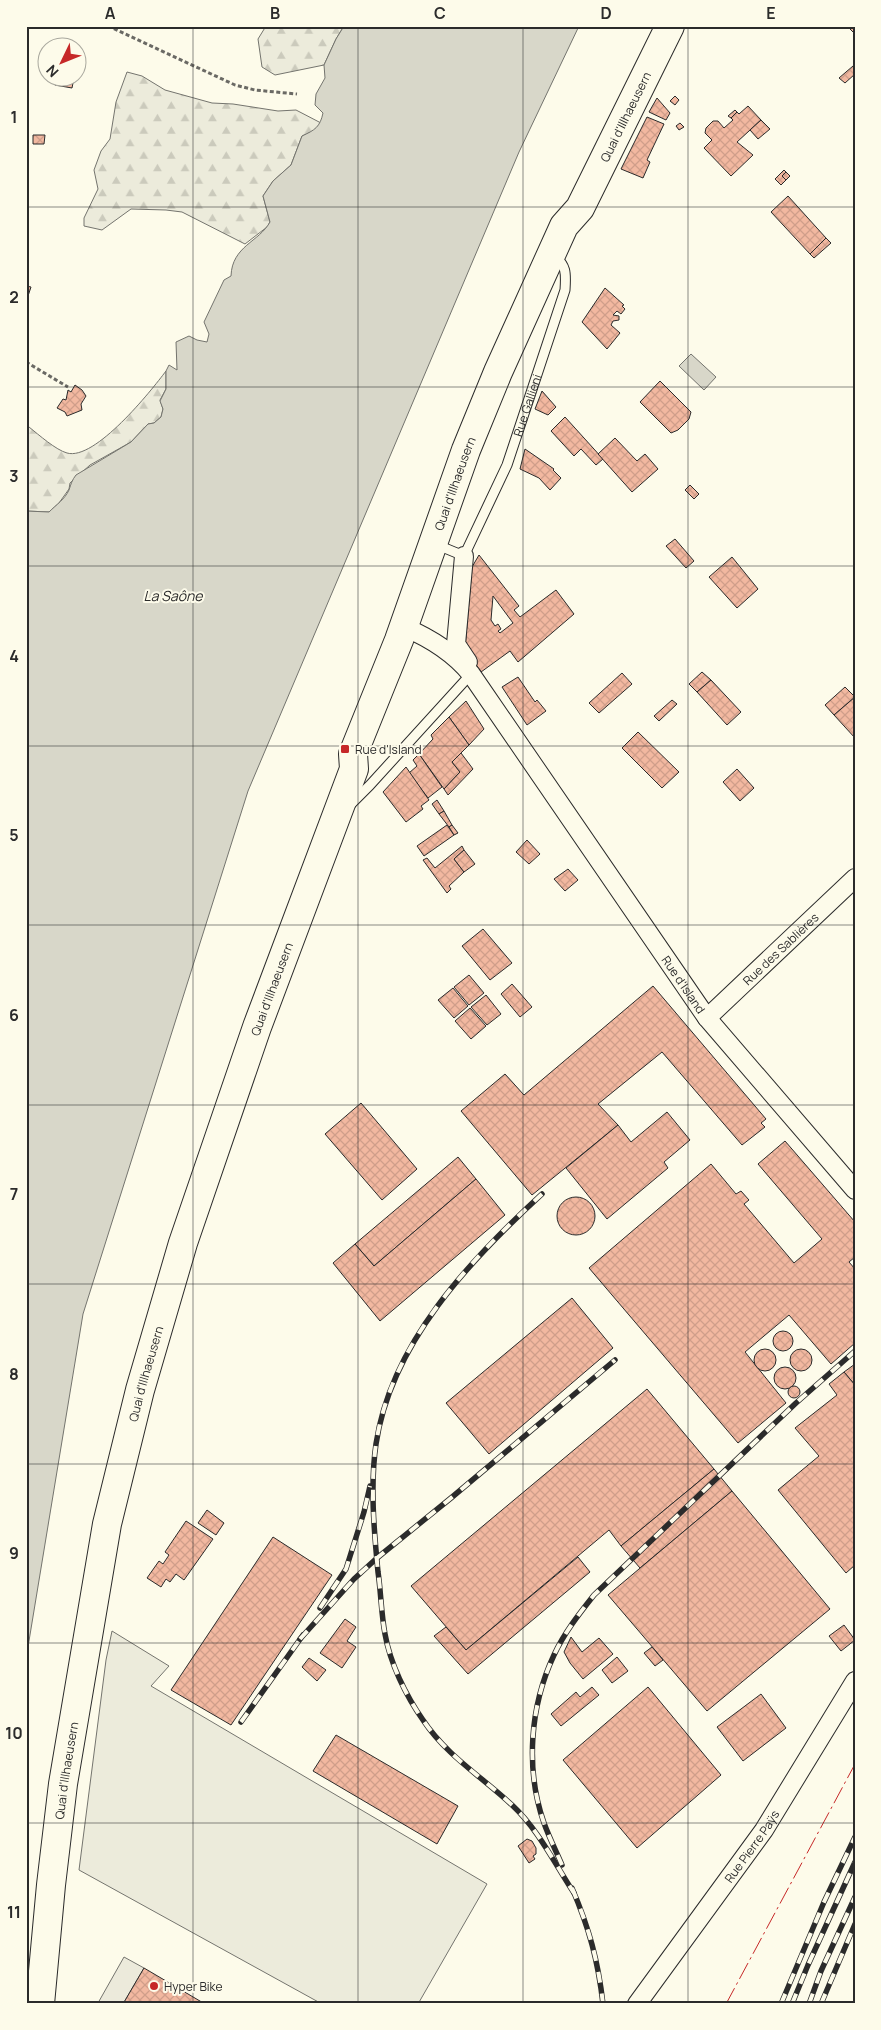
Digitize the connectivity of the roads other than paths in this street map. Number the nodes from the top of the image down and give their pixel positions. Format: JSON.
{"nodes":[{"id":1,"x":670,"y":26,"type":"edge"},
{"id":2,"x":557,"y":258,"type":"junction"},
{"id":3,"x":448,"y":549,"type":"junction"},
{"id":4,"x":409,"y":630,"type":"junction"},
{"id":5,"x":468,"y":678,"type":"junction"},
{"id":6,"x":340,"y":804,"type":"junction"},
{"id":7,"x":855,"y":878,"type":"edge"},
{"id":8,"x":707,"y":1018,"type":"junction"},
{"id":9,"x":855,"y":1190,"type":"edge"},
{"id":10,"x":855,"y":1681,"type":"edge"},
{"id":11,"x":40,"y":2004,"type":"edge"},
{"id":12,"x":637,"y":2004,"type":"edge"}],
"edges":[{"from":1,"to":2,"type":"main road","name":"Quai d'Illhaeusern"},
{"from":2,"to":3,"type":"main road","name":"Quai d'Illhaeusern"},
{"from":2,"to":3,"type":"lane","name":"Rue Gallieni"},
{"from":3,"to":4,"type":"main road","name":"Quai d'Illhaeusern"},
{"from":3,"to":5,"type":"street","name":"Rue Gallieni"},
{"from":4,"to":5,"type":"street","name":"Rue d'Island"},
{"from":4,"to":6,"type":"main road","name":"Quai d'Illhaeusern"},
{"from":5,"to":6,"type":"lane"},
{"from":5,"to":8,"type":"street","name":"Rue d'Island"},
{"from":6,"to":11,"type":"main road","name":"Quai d'Illhaeusern"},
{"from":7,"to":8,"type":"street","name":"Rue des Sablières"},
{"from":8,"to":9,"type":"street","name":"Rue d'Island"},
{"from":10,"to":12,"type":"street","name":"Rue Pierre Paÿs"}]}
